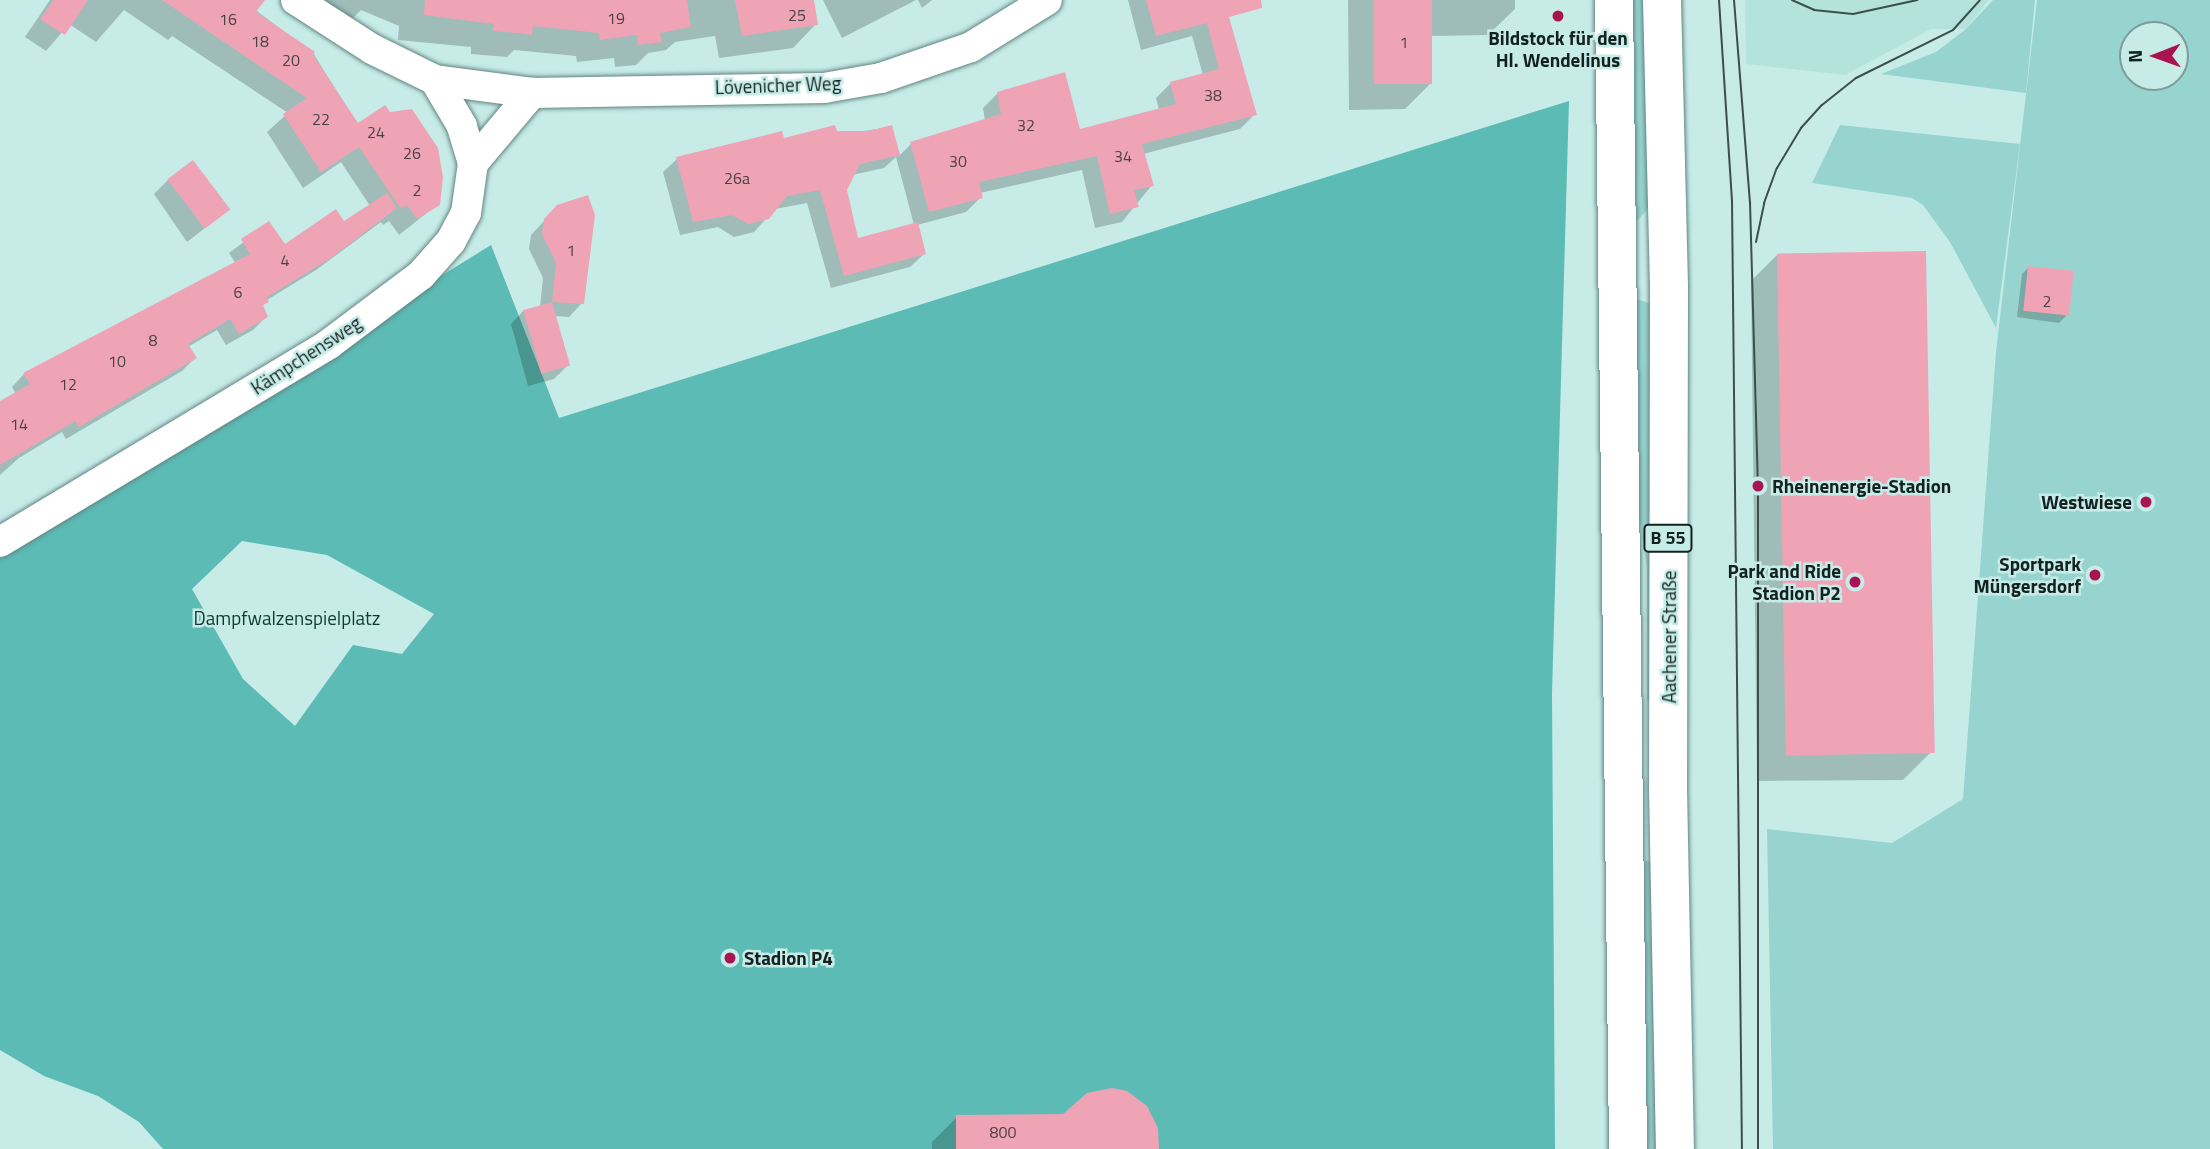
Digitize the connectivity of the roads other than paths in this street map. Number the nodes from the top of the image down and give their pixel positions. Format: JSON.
{"nodes":[{"id":1,"x":296,"y":0,"type":"edge"},
{"id":2,"x":1048,"y":0,"type":"edge"},
{"id":3,"x":1614,"y":0,"type":"edge"},
{"id":4,"x":1662,"y":0,"type":"edge"},
{"id":5,"x":435,"y":80,"type":"junction"},
{"id":6,"x":532,"y":93,"type":"junction"},
{"id":7,"x":473,"y":163,"type":"junction"},
{"id":8,"x":0,"y":542,"type":"edge"},
{"id":9,"x":1628,"y":1149,"type":"edge"},
{"id":10,"x":1675,"y":1149,"type":"edge"}],
"edges":[{"from":1,"to":5,"type":"street","name":"Lövenicher Weg"},
{"from":2,"to":6,"type":"street","name":"Lövenicher Weg"},
{"from":3,"to":9,"type":"main road","number":"B 55"},
{"from":4,"to":10,"type":"main road","name":"Aachener Straße","number":"B 55"},
{"from":5,"to":6,"type":"street","name":"Lövenicher Weg"},
{"from":5,"to":7,"type":"street","name":"Kämpchensweg"},
{"from":6,"to":7,"type":"street"},
{"from":7,"to":8,"type":"street","name":"Kämpchensweg"}]}
